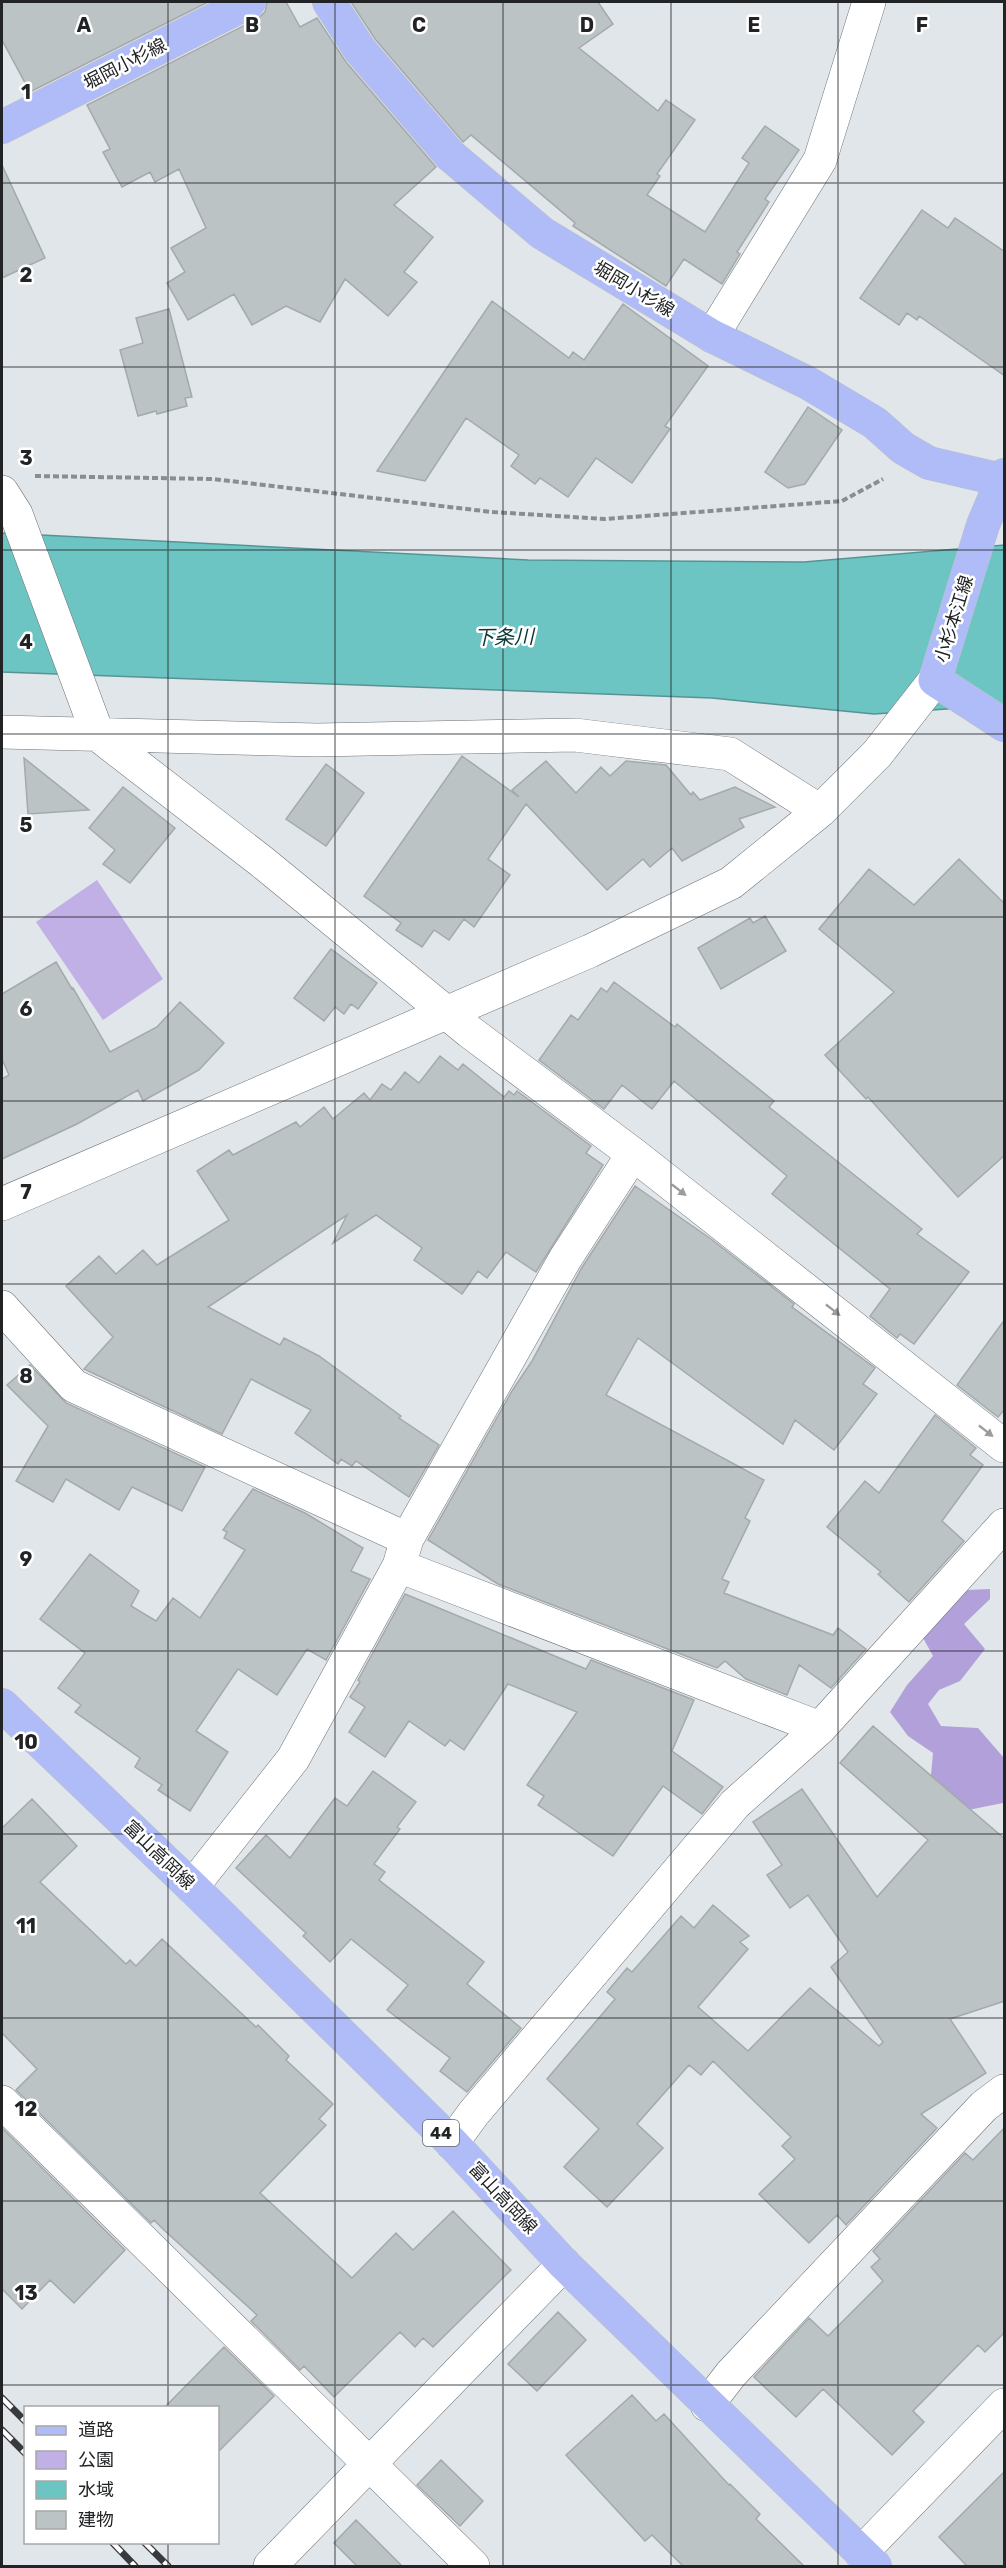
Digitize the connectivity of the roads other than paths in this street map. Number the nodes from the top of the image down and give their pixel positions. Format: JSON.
{"nodes":[{"id":1,"x":249,"y":2,"type":"edge"},
{"id":2,"x":329,"y":2,"type":"edge"},
{"id":3,"x":869,"y":2,"type":"edge"},
{"id":4,"x":2,"y":127,"type":"edge"},
{"id":5,"x":711,"y":336,"type":"junction"},
{"id":6,"x":1003,"y":477,"type":"edge"},
{"id":7,"x":15,"y":494,"type":"edge"},
{"id":8,"x":935,"y":680,"type":"junction"},
{"id":9,"x":1005,"y":726,"type":"edge"},
{"id":10,"x":2,"y":732,"type":"edge"},
{"id":11,"x":98,"y":735,"type":"junction"},
{"id":12,"x":820,"y":811,"type":"junction"},
{"id":13,"x":447,"y":1012,"type":"junction"},
{"id":14,"x":633,"y":1154,"type":"junction"},
{"id":15,"x":2,"y":1204,"type":"edge"},
{"id":16,"x":2,"y":1307,"type":"edge"},
{"id":17,"x":1005,"y":1446,"type":"edge"},
{"id":18,"x":1005,"y":1525,"type":"edge"},
{"id":19,"x":403,"y":1552,"type":"junction"},
{"id":20,"x":2,"y":1705,"type":"edge"},
{"id":21,"x":820,"y":1728,"type":"junction"},
{"id":22,"x":192,"y":1887,"type":"junction"},
{"id":23,"x":1005,"y":2091,"type":"edge"},
{"id":24,"x":2,"y":2102,"type":"edge"},
{"id":25,"x":452,"y":2143,"type":"junction"},
{"id":26,"x":564,"y":2264,"type":"junction"},
{"id":27,"x":707,"y":2405,"type":"junction"},
{"id":28,"x":1005,"y":2405,"type":"edge"},
{"id":29,"x":370,"y":2463,"type":"junction"},
{"id":30,"x":868,"y":2560,"type":"edge"},
{"id":31,"x":270,"y":2566,"type":"edge"},
{"id":32,"x":473,"y":2566,"type":"edge"}],
"edges":[{"from":1,"to":4,"type":"main road","name":"堀岡小杉線"},
{"from":2,"to":5,"type":"main road","name":"堀岡小杉線"},
{"from":3,"to":5,"type":"street"},
{"from":5,"to":6,"type":"main road","name":"堀岡小杉線"},
{"from":6,"to":8,"type":"main road","name":"小杉本江線"},
{"from":7,"to":11,"type":"street"},
{"from":8,"to":9,"type":"main road","name":"小杉本江線"},
{"from":8,"to":12,"type":"street"},
{"from":10,"to":11,"type":"street"},
{"from":11,"to":12,"type":"street"},
{"from":11,"to":13,"type":"street"},
{"from":12,"to":13,"type":"street"},
{"from":13,"to":14,"type":"street"},
{"from":13,"to":15,"type":"street"},
{"from":14,"to":17,"type":"street","one_way":true},
{"from":14,"to":19,"type":"street"},
{"from":16,"to":19,"type":"street"},
{"from":18,"to":21,"type":"street"},
{"from":19,"to":21,"type":"street"},
{"from":19,"to":22,"type":"street"},
{"from":20,"to":22,"type":"main road","name":"富山高岡線","number":"44"},
{"from":21,"to":25,"type":"street"},
{"from":22,"to":25,"type":"main road","name":"富山高岡線","number":"44"},
{"from":23,"to":27,"type":"street"},
{"from":24,"to":29,"type":"street"},
{"from":25,"to":26,"type":"main road","name":"富山高岡線","number":"44"},
{"from":26,"to":27,"type":"main road","name":"富山高岡線","number":"44"},
{"from":26,"to":29,"type":"street"},
{"from":27,"to":30,"type":"main road","name":"富山高岡線","number":"44"},
{"from":28,"to":30,"type":"street"},
{"from":29,"to":31,"type":"street"},
{"from":29,"to":32,"type":"street"}]}
